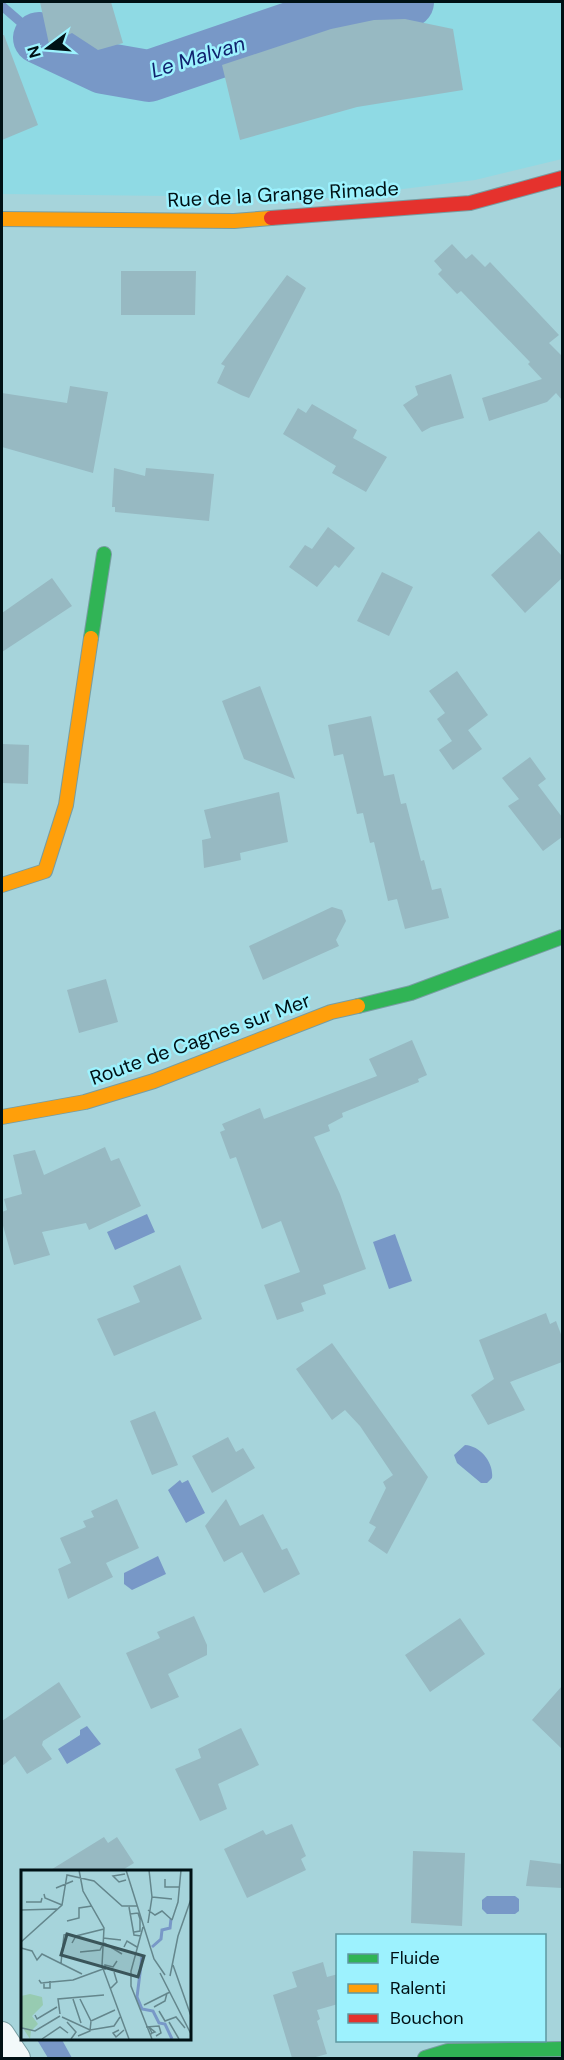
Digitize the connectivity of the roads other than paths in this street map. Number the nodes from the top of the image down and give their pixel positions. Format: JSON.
{"nodes":[{"id":1,"x":562,"y":178,"type":"edge"},
{"id":2,"x":2,"y":219,"type":"edge"},
{"id":3,"x":104,"y":554,"type":"dead end"},
{"id":4,"x":2,"y":885,"type":"edge"},
{"id":5,"x":562,"y":937,"type":"edge"},
{"id":6,"x":471,"y":988,"type":"dead end"},
{"id":7,"x":411,"y":993,"type":"junction"},
{"id":8,"x":2,"y":1117,"type":"edge"},
{"id":9,"x":2,"y":2034,"type":"edge"},
{"id":10,"x":562,"y":2049,"type":"edge"},
{"id":11,"x":18,"y":2058,"type":"edge"},
{"id":12,"x":425,"y":2058,"type":"edge"}],
"edges":[{"from":1,"to":2,"type":"street","name":"Rue de la Grange Rimade"},
{"from":3,"to":4,"type":"street"},
{"from":5,"to":7,"type":"street"},
{"from":6,"to":7,"type":"street"},
{"from":7,"to":8,"type":"street","name":"Route de Cagnes sur Mer"},
{"from":9,"to":11,"type":"street"},
{"from":10,"to":12,"type":"street"}]}
